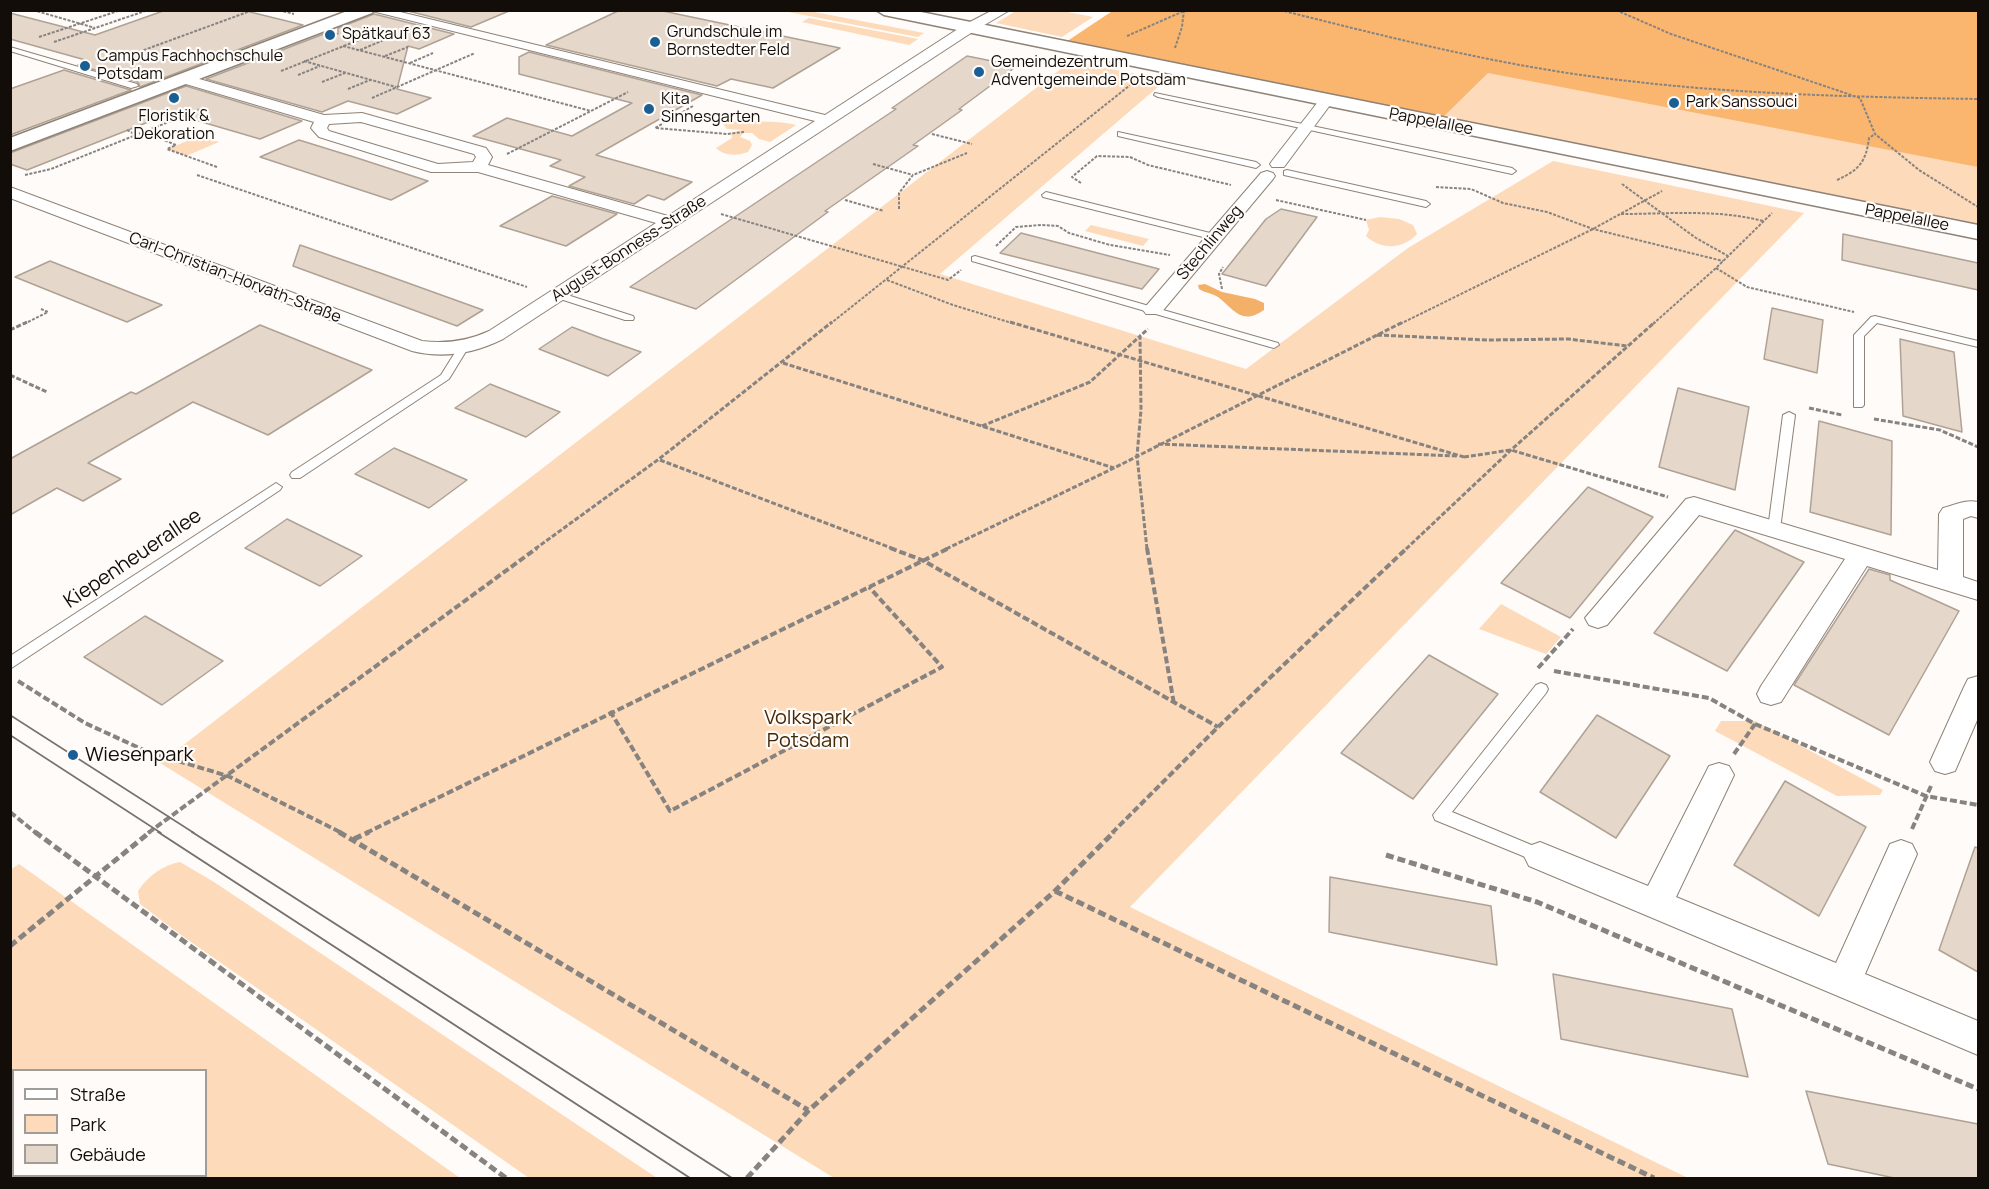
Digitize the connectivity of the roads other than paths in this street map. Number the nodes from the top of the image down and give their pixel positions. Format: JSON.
{"nodes":[{"id":1,"x":338,"y":10,"type":"edge"},
{"id":2,"x":366,"y":10,"type":"edge"},
{"id":3,"x":374,"y":10,"type":"edge"},
{"id":4,"x":884,"y":10,"type":"edge"},
{"id":5,"x":1004,"y":10,"type":"edge"},
{"id":6,"x":969,"y":28,"type":"junction"},
{"id":7,"x":10,"y":49,"type":"edge"},
{"id":8,"x":184,"y":79,"type":"junction"},
{"id":9,"x":134,"y":86,"type":"junction"},
{"id":10,"x":1158,"y":96,"type":"dead end"},
{"id":11,"x":1326,"y":101,"type":"junction"},
{"id":12,"x":323,"y":120,"type":"junction"},
{"id":13,"x":827,"y":120,"type":"junction"},
{"id":14,"x":1308,"y":128,"type":"junction"},
{"id":15,"x":10,"y":132,"type":"edge"},
{"id":16,"x":1121,"y":134,"type":"dead end"},
{"id":17,"x":10,"y":145,"type":"edge"},
{"id":18,"x":479,"y":166,"type":"junction"},
{"id":19,"x":1512,"y":171,"type":"dead end"},
{"id":20,"x":1269,"y":174,"type":"junction"},
{"id":21,"x":16,"y":184,"type":"edge"},
{"id":22,"x":1046,"y":195,"type":"dead end"},
{"id":23,"x":1426,"y":204,"type":"dead end"},
{"id":24,"x":670,"y":222,"type":"junction"},
{"id":25,"x":1978,"y":232,"type":"edge"},
{"id":26,"x":1215,"y":237,"type":"junction"},
{"id":27,"x":975,"y":259,"type":"road end"},
{"id":28,"x":557,"y":296,"type":"junction"},
{"id":29,"x":1158,"y":312,"type":"junction"},
{"id":30,"x":629,"y":318,"type":"dead end"},
{"id":31,"x":1978,"y":344,"type":"edge"},
{"id":32,"x":1274,"y":345,"type":"dead end"},
{"id":33,"x":463,"y":348,"type":"junction"},
{"id":34,"x":1858,"y":405,"type":"dead end"},
{"id":35,"x":1789,"y":415,"type":"road end"},
{"id":36,"x":296,"y":475,"type":"dead end"},
{"id":37,"x":276,"y":487,"type":"dead end"},
{"id":38,"x":1978,"y":510,"type":"edge"},
{"id":39,"x":1774,"y":529,"type":"junction"},
{"id":40,"x":1862,"y":555,"type":"junction"},
{"id":41,"x":1950,"y":582,"type":"junction"},
{"id":42,"x":1978,"y":591,"type":"edge"},
{"id":43,"x":1598,"y":618,"type":"road end"},
{"id":44,"x":10,"y":664,"type":"edge"},
{"id":45,"x":1978,"y":687,"type":"edge"},
{"id":46,"x":1541,"y":689,"type":"road end"},
{"id":47,"x":1771,"y":694,"type":"road end"},
{"id":48,"x":1945,"y":762,"type":"road end"},
{"id":49,"x":1719,"y":774,"type":"road end"},
{"id":50,"x":1901,"y":854,"type":"road end"},
{"id":51,"x":1540,"y":856,"type":"joint"},
{"id":52,"x":1656,"y":904,"type":"junction"},
{"id":53,"x":1845,"y":982,"type":"junction"},
{"id":54,"x":1978,"y":1038,"type":"edge"}],
"edges":[{"from":1,"to":9,"type":"street"},
{"from":2,"to":8,"type":"street"},
{"from":3,"to":13,"type":"street"},
{"from":4,"to":6,"type":"street","name":"Pappelallee"},
{"from":5,"to":6,"type":"street","name":"August-Bonness-Straße"},
{"from":6,"to":11,"type":"street","name":"Pappelallee"},
{"from":6,"to":13,"type":"street","name":"August-Bonness-Straße"},
{"from":7,"to":9,"type":"lane"},
{"from":8,"to":12,"type":"street"},
{"from":8,"to":17,"type":"street"},
{"from":9,"to":15,"type":"street"},
{"from":10,"to":14,"type":"lane"},
{"from":11,"to":14,"type":"street","name":"Stechlinweg"},
{"from":11,"to":25,"type":"street","name":"Pappelallee"},
{"from":12,"to":18,"type":"street"},
{"from":12,"to":18,"type":"street"},
{"from":13,"to":24,"type":"street","name":"August-Bonness-Straße"},
{"from":14,"to":19,"type":"lane"},
{"from":14,"to":20,"type":"street","name":"Stechlinweg"},
{"from":16,"to":20,"type":"lane"},
{"from":18,"to":24,"type":"street"},
{"from":20,"to":23,"type":"lane"},
{"from":20,"to":26,"type":"street","name":"Stechlinweg"},
{"from":21,"to":33,"type":"street","name":"Carl-Christian-Horvath-Straße"},
{"from":22,"to":26,"type":"lane"},
{"from":24,"to":28,"type":"street","name":"August-Bonness-Straße"},
{"from":26,"to":29,"type":"street","name":"Stechlinweg"},
{"from":27,"to":29,"type":"lane"},
{"from":28,"to":30,"type":"lane"},
{"from":28,"to":33,"type":"street","name":"August-Bonness-Straße"},
{"from":29,"to":32,"type":"lane"},
{"from":31,"to":34,"type":"lane"},
{"from":33,"to":36,"type":"lane"},
{"from":35,"to":39,"type":"lane"},
{"from":37,"to":44,"type":"lane","name":"Kiepenheuerallee"},
{"from":38,"to":41,"type":"street"},
{"from":39,"to":40,"type":"street"},
{"from":39,"to":43,"type":"street"},
{"from":40,"to":41,"type":"street"},
{"from":40,"to":47,"type":"street"},
{"from":41,"to":42,"type":"street"},
{"from":45,"to":48,"type":"street"},
{"from":46,"to":51,"type":"lane"},
{"from":49,"to":52,"type":"street"},
{"from":50,"to":53,"type":"street"},
{"from":51,"to":52,"type":"street"},
{"from":52,"to":53,"type":"street"},
{"from":53,"to":54,"type":"street"}]}
